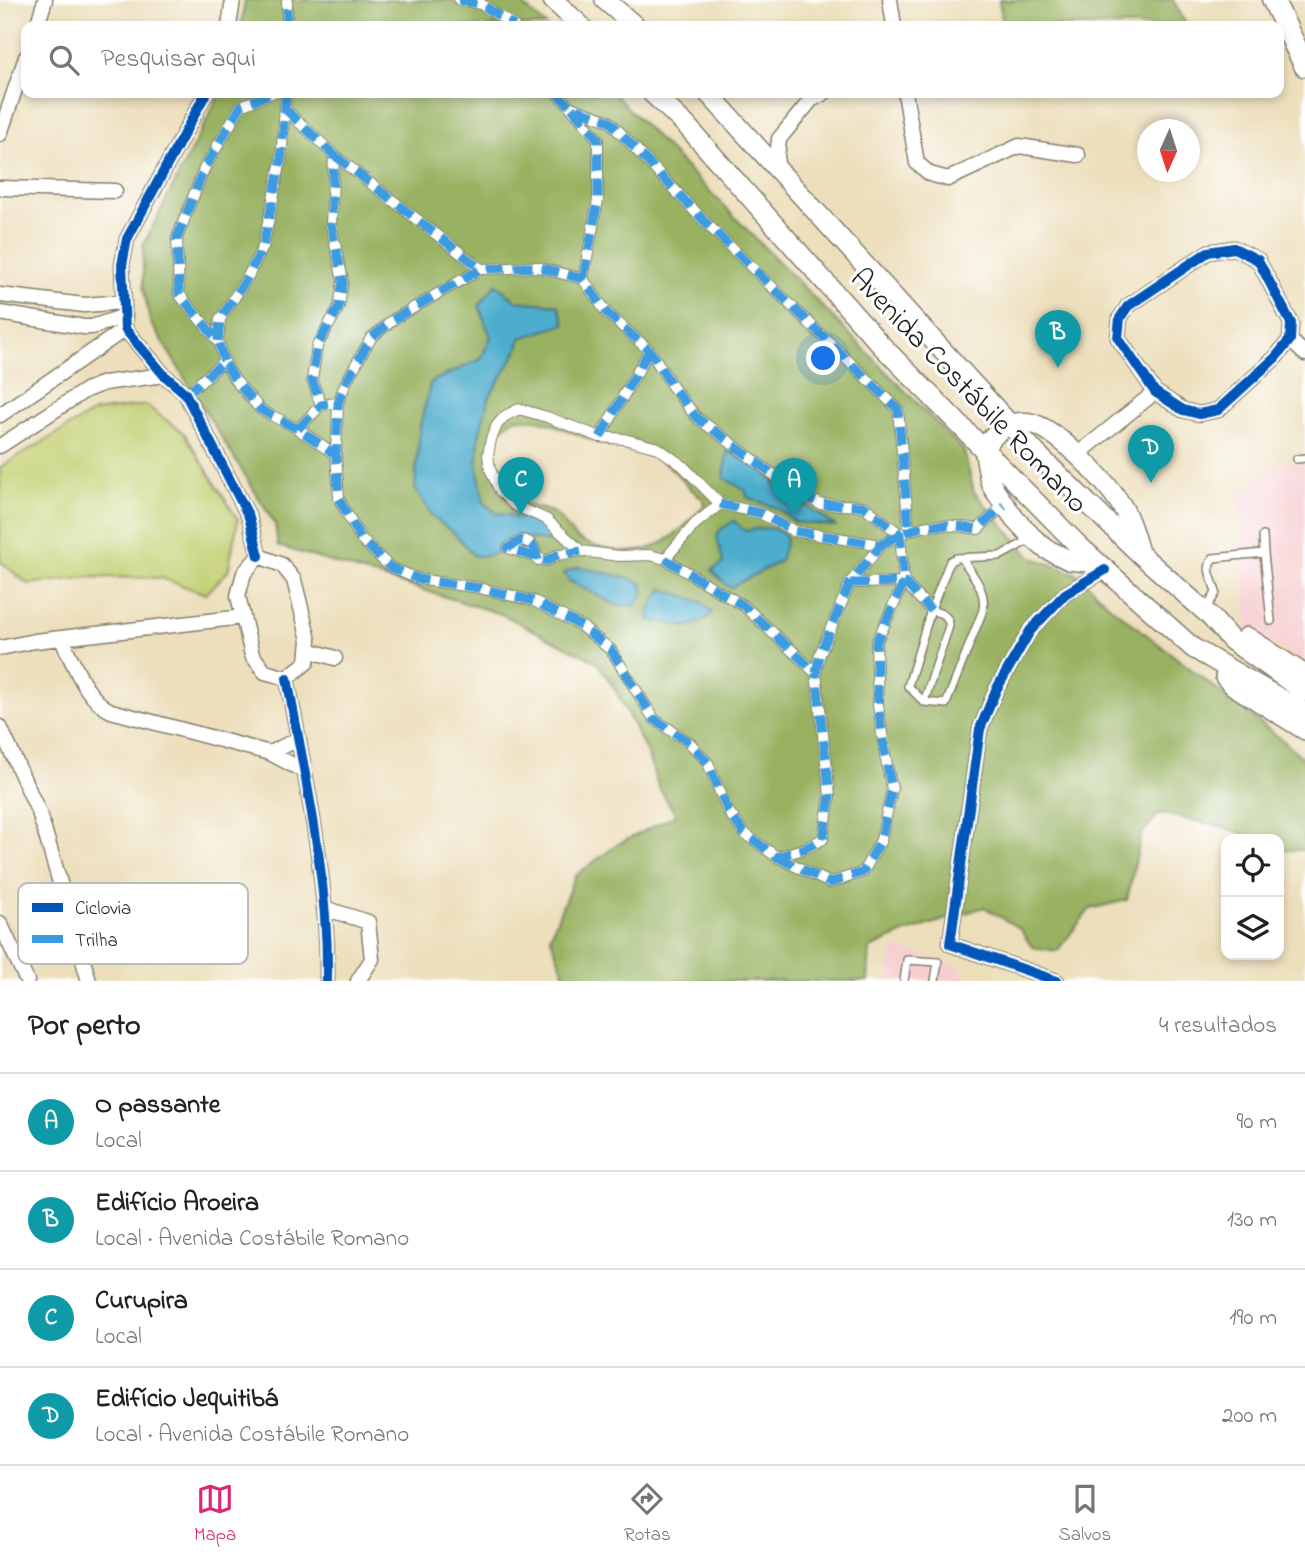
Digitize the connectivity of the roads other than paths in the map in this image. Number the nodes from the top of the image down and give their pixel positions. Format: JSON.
{"nodes":[{"id":1,"x":45,"y":0,"type":"edge"},
{"id":2,"x":233,"y":0,"type":"edge"},
{"id":3,"x":287,"y":0,"type":"edge"},
{"id":4,"x":459,"y":0,"type":"edge"},
{"id":5,"x":553,"y":0,"type":"edge"},
{"id":6,"x":605,"y":0,"type":"edge"},
{"id":7,"x":890,"y":0,"type":"edge"},
{"id":8,"x":1273,"y":0,"type":"edge"},
{"id":9,"x":39,"y":21,"type":"edge"},
{"id":10,"x":230,"y":21,"type":"edge"},
{"id":11,"x":287,"y":21,"type":"edge"},
{"id":12,"x":506,"y":21,"type":"edge"},
{"id":13,"x":576,"y":21,"type":"edge"},
{"id":14,"x":629,"y":21,"type":"edge"},
{"id":15,"x":893,"y":21,"type":"edge"},
{"id":16,"x":1283,"y":21,"type":"edge"},
{"id":17,"x":1284,"y":23,"type":"edge"},
{"id":18,"x":1305,"y":66,"type":"edge"},
{"id":19,"x":21,"y":82,"type":"edge"},
{"id":20,"x":203,"y":98,"type":"edge"},
{"id":21,"x":260,"y":98,"type":"edge"},
{"id":22,"x":286,"y":98,"type":"edge"},
{"id":23,"x":561,"y":98,"type":"edge"},
{"id":24,"x":657,"y":98,"type":"edge"},
{"id":25,"x":713,"y":98,"type":"edge"},
{"id":26,"x":815,"y":98,"type":"edge"},
{"id":27,"x":906,"y":98,"type":"edge"},
{"id":28,"x":571,"y":107,"type":"junction"},
{"id":29,"x":285,"y":110,"type":"junction"},
{"id":30,"x":0,"y":134,"type":"edge"},
{"id":31,"x":779,"y":139,"type":"junction"},
{"id":32,"x":755,"y":144,"type":"junction"},
{"id":33,"x":334,"y":155,"type":"junction"},
{"id":34,"x":1078,"y":155,"type":"dead end"},
{"id":35,"x":776,"y":167,"type":"junction"},
{"id":36,"x":0,"y":188,"type":"edge"},
{"id":37,"x":115,"y":191,"type":"dead end"},
{"id":38,"x":481,"y":269,"type":"junction"},
{"id":39,"x":583,"y":279,"type":"junction"},
{"id":40,"x":0,"y":295,"type":"edge"},
{"id":41,"x":55,"y":301,"type":"junction"},
{"id":42,"x":0,"y":313,"type":"edge"},
{"id":43,"x":125,"y":316,"type":"junction"},
{"id":44,"x":42,"y":320,"type":"junction"},
{"id":45,"x":1290,"y":340,"type":"junction"},
{"id":46,"x":218,"y":341,"type":"junction"},
{"id":47,"x":649,"y":351,"type":"junction"},
{"id":48,"x":1305,"y":354,"type":"edge"},
{"id":49,"x":224,"y":361,"type":"junction"},
{"id":50,"x":164,"y":375,"type":"junction"},
{"id":51,"x":36,"y":390,"type":"junction"},
{"id":52,"x":1155,"y":392,"type":"junction"},
{"id":53,"x":186,"y":395,"type":"junction"},
{"id":54,"x":338,"y":403,"type":"junction"},
{"id":55,"x":321,"y":405,"type":"junction"},
{"id":56,"x":51,"y":411,"type":"junction"},
{"id":57,"x":0,"y":415,"type":"edge"},
{"id":58,"x":1009,"y":426,"type":"junction"},
{"id":59,"x":298,"y":429,"type":"junction"},
{"id":60,"x":600,"y":437,"type":"junction"},
{"id":61,"x":0,"y":446,"type":"edge"},
{"id":62,"x":984,"y":449,"type":"junction"},
{"id":63,"x":336,"y":455,"type":"junction"},
{"id":64,"x":1077,"y":455,"type":"junction"},
{"id":65,"x":720,"y":504,"type":"junction"},
{"id":66,"x":1004,"y":505,"type":"junction"},
{"id":67,"x":905,"y":531,"type":"junction"},
{"id":68,"x":1263,"y":536,"type":"dead end"},
{"id":69,"x":1033,"y":538,"type":"junction"},
{"id":70,"x":881,"y":545,"type":"junction"},
{"id":71,"x":581,"y":551,"type":"junction"},
{"id":72,"x":1139,"y":552,"type":"junction"},
{"id":73,"x":1264,"y":554,"type":"junction"},
{"id":74,"x":259,"y":556,"type":"junction"},
{"id":75,"x":962,"y":558,"type":"junction"},
{"id":76,"x":665,"y":559,"type":"junction"},
{"id":77,"x":538,"y":560,"type":"dead end"},
{"id":78,"x":1101,"y":567,"type":"junction"},
{"id":79,"x":904,"y":582,"type":"junction"},
{"id":80,"x":850,"y":583,"type":"junction"},
{"id":81,"x":931,"y":610,"type":"junction"},
{"id":82,"x":1206,"y":613,"type":"junction"},
{"id":83,"x":243,"y":617,"type":"junction"},
{"id":84,"x":1271,"y":621,"type":"dead end"},
{"id":85,"x":61,"y":638,"type":"junction"},
{"id":86,"x":0,"y":648,"type":"edge"},
{"id":87,"x":1193,"y":648,"type":"junction"},
{"id":88,"x":308,"y":650,"type":"junction"},
{"id":89,"x":335,"y":659,"type":"dead end"},
{"id":90,"x":816,"y":673,"type":"junction"},
{"id":91,"x":1305,"y":675,"type":"edge"},
{"id":92,"x":287,"y":677,"type":"junction"},
{"id":93,"x":1280,"y":687,"type":"junction"},
{"id":94,"x":1305,"y":692,"type":"edge"},
{"id":95,"x":924,"y":702,"type":"junction"},
{"id":96,"x":1305,"y":713,"type":"edge"},
{"id":97,"x":0,"y":727,"type":"edge"},
{"id":98,"x":1305,"y":730,"type":"edge"},
{"id":99,"x":298,"y":739,"type":"junction"},
{"id":100,"x":270,"y":753,"type":"junction"},
{"id":101,"x":304,"y":771,"type":"junction"},
{"id":102,"x":777,"y":857,"type":"junction"},
{"id":103,"x":61,"y":883,"type":"edge"},
{"id":104,"x":324,"y":908,"type":"junction"},
{"id":105,"x":0,"y":923,"type":"edge"},
{"id":106,"x":18,"y":962,"type":"edge"},
{"id":107,"x":19,"y":964,"type":"edge"},
{"id":108,"x":84,"y":964,"type":"edge"},
{"id":109,"x":27,"y":981,"type":"edge"},
{"id":110,"x":89,"y":981,"type":"edge"},
{"id":111,"x":327,"y":981,"type":"edge"},
{"id":112,"x":358,"y":981,"type":"edge"},
{"id":113,"x":904,"y":981,"type":"edge"},
{"id":114,"x":935,"y":981,"type":"edge"},
{"id":115,"x":1057,"y":981,"type":"edge"}],
"edges":[{"from":1,"to":9,"type":"street"},
{"from":2,"to":10,"type":"street"},
{"from":3,"to":11,"type":"street"},
{"from":4,"to":12,"type":"street"},
{"from":5,"to":13,"type":"main road"},
{"from":6,"to":14,"type":"main road"},
{"from":7,"to":15,"type":"street"},
{"from":8,"to":16,"type":"main road"},
{"from":17,"to":18,"type":"main road"},
{"from":19,"to":30,"type":"street"},
{"from":20,"to":43,"type":"street"},
{"from":21,"to":46,"type":"street"},
{"from":22,"to":29,"type":"street"},
{"from":23,"to":28,"type":"street"},
{"from":24,"to":62,"type":"main road","name":"Avenida Costábile Romano"},
{"from":25,"to":32,"type":"main road","name":"Avenida Costábile Romano"},
{"from":26,"to":31,"type":"street"},
{"from":27,"to":34,"type":"street"},
{"from":28,"to":39,"type":"street"},
{"from":28,"to":67,"type":"street"},
{"from":29,"to":33,"type":"street"},
{"from":29,"to":46,"type":"street"},
{"from":31,"to":32,"type":"street"},
{"from":31,"to":35,"type":"street"},
{"from":32,"to":35,"type":"main road","name":"Avenida Costábile Romano"},
{"from":33,"to":38,"type":"street"},
{"from":33,"to":55,"type":"street"},
{"from":35,"to":58,"type":"main road","name":"Avenida Costábile Romano"},
{"from":36,"to":37,"type":"street"},
{"from":38,"to":39,"type":"street"},
{"from":38,"to":54,"type":"street"},
{"from":39,"to":47,"type":"street"},
{"from":40,"to":41,"type":"street"},
{"from":41,"to":43,"type":"street"},
{"from":41,"to":44,"type":"street"},
{"from":42,"to":44,"type":"street"},
{"from":43,"to":44,"type":"street"},
{"from":43,"to":50,"type":"street"},
{"from":43,"to":51,"type":"street"},
{"from":45,"to":48,"type":"street"},
{"from":45,"to":52,"type":"street"},
{"from":45,"to":52,"type":"street"},
{"from":46,"to":49,"type":"street"},
{"from":47,"to":60,"type":"street"},
{"from":47,"to":67,"type":"street"},
{"from":49,"to":53,"type":"street"},
{"from":49,"to":59,"type":"street"},
{"from":50,"to":53,"type":"street"},
{"from":50,"to":56,"type":"street"},
{"from":51,"to":56,"type":"street"},
{"from":51,"to":57,"type":"street"},
{"from":52,"to":64,"type":"street"},
{"from":53,"to":74,"type":"street"},
{"from":54,"to":55,"type":"street"},
{"from":54,"to":63,"type":"street"},
{"from":55,"to":59,"type":"street"},
{"from":56,"to":61,"type":"street"},
{"from":58,"to":62,"type":"main road"},
{"from":58,"to":64,"type":"main road"},
{"from":58,"to":72,"type":"main road","name":"Avenida Costábile Romano"},
{"from":59,"to":63,"type":"street"},
{"from":60,"to":65,"type":"street"},
{"from":60,"to":71,"type":"street"},
{"from":62,"to":66,"type":"main road"},
{"from":62,"to":78,"type":"main road","name":"Avenida Costábile Romano"},
{"from":63,"to":102,"type":"street"},
{"from":64,"to":72,"type":"main road"},
{"from":65,"to":70,"type":"street"},
{"from":65,"to":76,"type":"street"},
{"from":66,"to":67,"type":"street"},
{"from":66,"to":69,"type":"main road"},
{"from":67,"to":70,"type":"street"},
{"from":67,"to":79,"type":"street"},
{"from":68,"to":73,"type":"lane"},
{"from":69,"to":75,"type":"lane"},
{"from":69,"to":78,"type":"main road"},
{"from":70,"to":80,"type":"street"},
{"from":71,"to":76,"type":"street"},
{"from":71,"to":77,"type":"street"},
{"from":72,"to":82,"type":"main road","name":"Avenida Costábile Romano"},
{"from":73,"to":82,"type":"lane"},
{"from":73,"to":84,"type":"lane"},
{"from":74,"to":83,"type":"street"},
{"from":74,"to":88,"type":"street"},
{"from":75,"to":81,"type":"lane"},
{"from":75,"to":95,"type":"lane"},
{"from":76,"to":90,"type":"street"},
{"from":78,"to":87,"type":"main road","name":"Avenida Costábile Romano"},
{"from":78,"to":115,"type":"street"},
{"from":79,"to":80,"type":"street"},
{"from":79,"to":81,"type":"street"},
{"from":79,"to":102,"type":"street"},
{"from":80,"to":90,"type":"street"},
{"from":81,"to":95,"type":"lane"},
{"from":81,"to":95,"type":"lane"},
{"from":82,"to":91,"type":"main road"},
{"from":82,"to":93,"type":"main road","name":"Avenida Costábile Romano"},
{"from":83,"to":85,"type":"street"},
{"from":83,"to":92,"type":"street"},
{"from":85,"to":86,"type":"street"},
{"from":85,"to":100,"type":"street"},
{"from":87,"to":93,"type":"main road","name":"Avenida Costábile Romano"},
{"from":87,"to":98,"type":"main road"},
{"from":88,"to":89,"type":"street"},
{"from":88,"to":92,"type":"street"},
{"from":90,"to":102,"type":"street"},
{"from":92,"to":99,"type":"street"},
{"from":93,"to":94,"type":"main road"},
{"from":93,"to":96,"type":"main road"},
{"from":97,"to":103,"type":"street"},
{"from":99,"to":100,"type":"street"},
{"from":99,"to":101,"type":"street"},
{"from":100,"to":101,"type":"street"},
{"from":101,"to":104,"type":"street"},
{"from":104,"to":111,"type":"street"},
{"from":104,"to":112,"type":"street"},
{"from":105,"to":106,"type":"street"},
{"from":107,"to":109,"type":"street"},
{"from":108,"to":110,"type":"street"},
{"from":113,"to":114,"type":"lane"}]}
